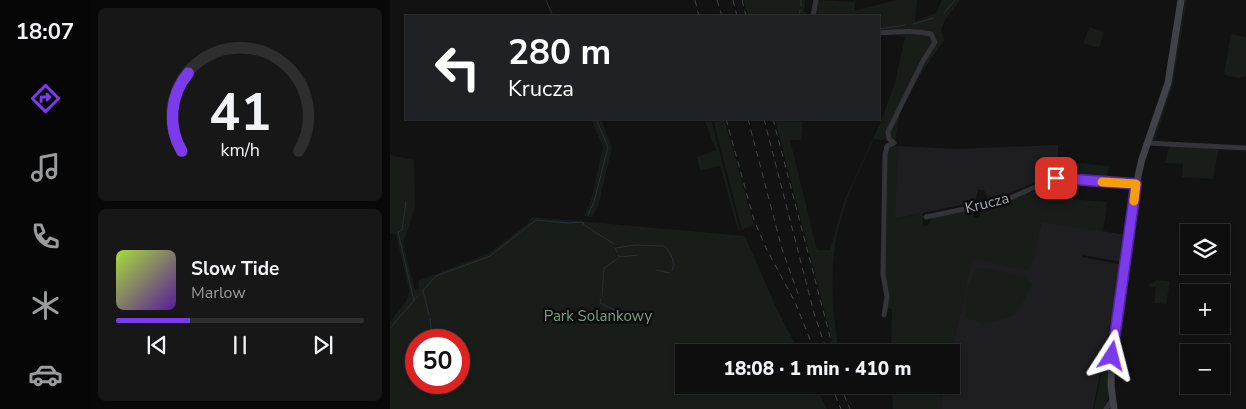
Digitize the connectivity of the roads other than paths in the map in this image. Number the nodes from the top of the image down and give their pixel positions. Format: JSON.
{"nodes":[{"id":1,"x":816,"y":0,"type":"edge"},
{"id":2,"x":1181,"y":0,"type":"edge"},
{"id":3,"x":813,"y":15,"type":"edge"},
{"id":4,"x":880,"y":33,"type":"edge"},
{"id":5,"x":1147,"y":143,"type":"junction"},
{"id":6,"x":1246,"y":148,"type":"edge"},
{"id":7,"x":1136,"y":184,"type":"junction"},
{"id":8,"x":926,"y":217,"type":"dead end"},
{"id":9,"x":884,"y":316,"type":"dead end"},
{"id":10,"x":1112,"y":400,"type":"junction"},
{"id":11,"x":1106,"y":409,"type":"edge"},
{"id":12,"x":1114,"y":409,"type":"edge"}],
"edges":[{"from":1,"to":3,"type":"street"},
{"from":2,"to":5,"type":"main road"},
{"from":4,"to":9,"type":"street"},
{"from":5,"to":6,"type":"street"},
{"from":5,"to":7,"type":"main road"},
{"from":7,"to":8,"type":"street","name":"Krucza"},
{"from":7,"to":10,"type":"main road"},
{"from":10,"to":11,"type":"street"},
{"from":10,"to":12,"type":"main road"}]}
